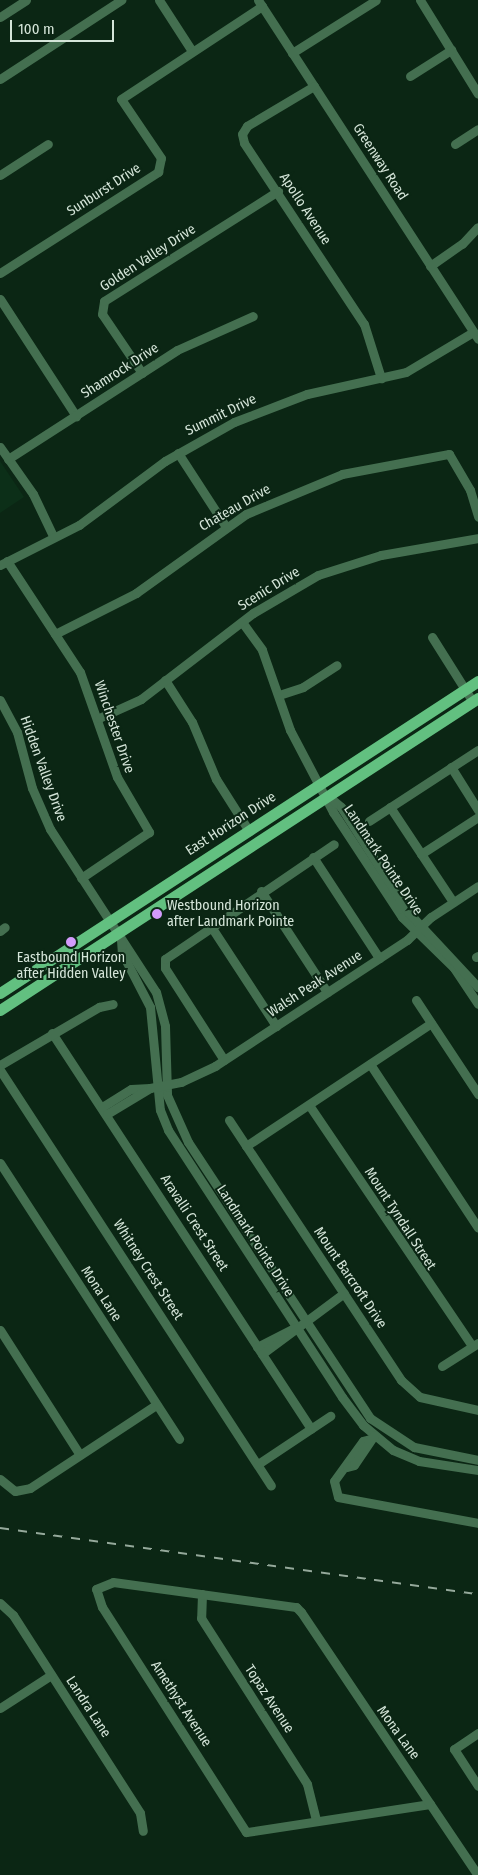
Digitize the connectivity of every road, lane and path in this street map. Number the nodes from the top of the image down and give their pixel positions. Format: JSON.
{"nodes":[{"id":1,"x":26,"y":0,"type":"edge"},
{"id":2,"x":121,"y":0,"type":"edge"},
{"id":3,"x":159,"y":0,"type":"edge"},
{"id":4,"x":376,"y":0,"type":"edge"},
{"id":5,"x":420,"y":0,"type":"edge"},
{"id":6,"x":260,"y":3,"type":"edge"},
{"id":7,"x":0,"y":17,"type":"edge"},
{"id":8,"x":450,"y":50,"type":"junction"},
{"id":9,"x":192,"y":51,"type":"junction"},
{"id":10,"x":292,"y":53,"type":"junction"},
{"id":11,"x":410,"y":76,"type":"dead end"},
{"id":12,"x":0,"y":78,"type":"edge"},
{"id":13,"x":314,"y":86,"type":"junction"},
{"id":14,"x":478,"y":94,"type":"edge"},
{"id":15,"x":478,"y":129,"type":"edge"},
{"id":16,"x":48,"y":144,"type":"dead end"},
{"id":17,"x":455,"y":144,"type":"dead end"},
{"id":18,"x":0,"y":176,"type":"edge"},
{"id":19,"x":278,"y":191,"type":"junction"},
{"id":20,"x":478,"y":227,"type":"edge"},
{"id":21,"x":430,"y":266,"type":"junction"},
{"id":22,"x":0,"y":273,"type":"edge"},
{"id":23,"x":0,"y":298,"type":"edge"},
{"id":24,"x":253,"y":316,"type":"dead end"},
{"id":25,"x":476,"y":336,"type":"edge"},
{"id":26,"x":142,"y":373,"type":"junction"},
{"id":27,"x":381,"y":378,"type":"junction"},
{"id":28,"x":76,"y":416,"type":"junction"},
{"id":29,"x":0,"y":446,"type":"edge"},
{"id":30,"x":178,"y":453,"type":"junction"},
{"id":31,"x":8,"y":460,"type":"junction"},
{"id":32,"x":478,"y":517,"type":"edge"},
{"id":33,"x":226,"y":527,"type":"junction"},
{"id":34,"x":53,"y":536,"type":"junction"},
{"id":35,"x":478,"y":538,"type":"edge"},
{"id":36,"x":3,"y":563,"type":"edge"},
{"id":37,"x":242,"y":622,"type":"junction"},
{"id":38,"x":55,"y":634,"type":"junction"},
{"id":39,"x":432,"y":637,"type":"dead end"},
{"id":40,"x":337,"y":665,"type":"dead end"},
{"id":41,"x":165,"y":680,"type":"junction"},
{"id":42,"x":478,"y":681,"type":"edge"},
{"id":43,"x":466,"y":689,"type":"junction"},
{"id":44,"x":279,"y":695,"type":"junction"},
{"id":45,"x":0,"y":700,"type":"edge"},
{"id":46,"x":475,"y":700,"type":"edge"},
{"id":47,"x":99,"y":718,"type":"junction"},
{"id":48,"x":478,"y":750,"type":"edge"},
{"id":49,"x":451,"y":767,"type":"junction"},
{"id":50,"x":320,"y":784,"type":"junction"},
{"id":51,"x":328,"y":796,"type":"junction"},
{"id":52,"x":390,"y":807,"type":"junction"},
{"id":53,"x":478,"y":810,"type":"edge"},
{"id":54,"x":478,"y":817,"type":"edge"},
{"id":55,"x":369,"y":821,"type":"dead end"},
{"id":56,"x":249,"y":831,"type":"junction"},
{"id":57,"x":334,"y":844,"type":"dead end"},
{"id":58,"x":421,"y":854,"type":"junction"},
{"id":59,"x":313,"y":857,"type":"junction"},
{"id":60,"x":81,"y":878,"type":"junction"},
{"id":61,"x":478,"y":886,"type":"edge"},
{"id":62,"x":261,"y":891,"type":"junction"},
{"id":63,"x":453,"y":902,"type":"junction"},
{"id":64,"x":110,"y":922,"type":"junction"},
{"id":65,"x":210,"y":925,"type":"junction"},
{"id":66,"x":418,"y":929,"type":"junction"},
{"id":67,"x":119,"y":937,"type":"junction"},
{"id":68,"x":379,"y":958,"type":"junction"},
{"id":69,"x":478,"y":987,"type":"edge"},
{"id":70,"x":327,"y":992,"type":"junction"},
{"id":71,"x":0,"y":994,"type":"edge"},
{"id":72,"x":416,"y":1000,"type":"dead end"},
{"id":73,"x":113,"y":1004,"type":"dead end"},
{"id":74,"x":478,"y":1004,"type":"edge"},
{"id":75,"x":0,"y":1010,"type":"edge"},
{"id":76,"x":431,"y":1024,"type":"junction"},
{"id":77,"x":276,"y":1026,"type":"junction"},
{"id":78,"x":52,"y":1033,"type":"junction"},
{"id":79,"x":224,"y":1060,"type":"junction"},
{"id":80,"x":370,"y":1064,"type":"junction"},
{"id":81,"x":0,"y":1065,"type":"edge"},
{"id":82,"x":0,"y":1070,"type":"edge"},
{"id":83,"x":166,"y":1085,"type":"junction"},
{"id":84,"x":153,"y":1088,"type":"junction"},
{"id":85,"x":478,"y":1094,"type":"edge"},
{"id":86,"x":309,"y":1104,"type":"junction"},
{"id":87,"x":104,"y":1111,"type":"junction"},
{"id":88,"x":229,"y":1120,"type":"dead end"},
{"id":89,"x":246,"y":1146,"type":"junction"},
{"id":90,"x":0,"y":1163,"type":"edge"},
{"id":91,"x":478,"y":1228,"type":"edge"},
{"id":92,"x":344,"y":1293,"type":"junction"},
{"id":93,"x":304,"y":1319,"type":"junction"},
{"id":94,"x":296,"y":1327,"type":"junction"},
{"id":95,"x":0,"y":1330,"type":"edge"},
{"id":96,"x":475,"y":1344,"type":"edge"},
{"id":97,"x":260,"y":1350,"type":"junction"},
{"id":98,"x":442,"y":1366,"type":"dead end"},
{"id":99,"x":156,"y":1405,"type":"junction"},
{"id":100,"x":478,"y":1410,"type":"edge"},
{"id":101,"x":330,"y":1416,"type":"dead end"},
{"id":102,"x":380,"y":1428,"type":"junction"},
{"id":103,"x":311,"y":1429,"type":"junction"},
{"id":104,"x":372,"y":1437,"type":"junction"},
{"id":105,"x":179,"y":1439,"type":"dead end"},
{"id":106,"x":80,"y":1455,"type":"junction"},
{"id":107,"x":478,"y":1460,"type":"edge"},
{"id":108,"x":258,"y":1464,"type":"junction"},
{"id":109,"x":478,"y":1470,"type":"edge"},
{"id":110,"x":0,"y":1479,"type":"edge"},
{"id":111,"x":271,"y":1486,"type":"dead end"},
{"id":112,"x":478,"y":1523,"type":"edge"},
{"id":113,"x":202,"y":1594,"type":"junction"},
{"id":114,"x":0,"y":1603,"type":"edge"},
{"id":115,"x":52,"y":1675,"type":"junction"},
{"id":116,"x":0,"y":1708,"type":"edge"},
{"id":117,"x":478,"y":1733,"type":"edge"},
{"id":118,"x":478,"y":1786,"type":"edge"},
{"id":119,"x":430,"y":1804,"type":"junction"},
{"id":120,"x":316,"y":1820,"type":"junction"},
{"id":121,"x":144,"y":1831,"type":"dead end"},
{"id":122,"x":478,"y":1874,"type":"edge"}],
"edges":[{"from":1,"to":7,"type":"street"},
{"from":2,"to":12,"type":"street"},
{"from":3,"to":9,"type":"street"},
{"from":4,"to":10,"type":"street"},
{"from":5,"to":8,"type":"street"},
{"from":6,"to":9,"type":"street","name":"Sunburst Drive"},
{"from":6,"to":10,"type":"street","name":"Greenway Road"},
{"from":8,"to":11,"type":"street"},
{"from":8,"to":14,"type":"street"},
{"from":9,"to":22,"type":"street","name":"Sunburst Drive"},
{"from":10,"to":13,"type":"street","name":"Greenway Road"},
{"from":13,"to":19,"type":"street","name":"Apollo Avenue"},
{"from":13,"to":21,"type":"street","name":"Greenway Road"},
{"from":15,"to":17,"type":"street"},
{"from":16,"to":18,"type":"street"},
{"from":19,"to":26,"type":"street","name":"Golden Valley Drive"},
{"from":19,"to":27,"type":"street","name":"Apollo Avenue"},
{"from":20,"to":21,"type":"street"},
{"from":21,"to":25,"type":"street","name":"Greenway Road"},
{"from":23,"to":28,"type":"street"},
{"from":24,"to":26,"type":"street","name":"Shamrock Drive"},
{"from":25,"to":27,"type":"street","name":"Summit Drive"},
{"from":26,"to":28,"type":"street","name":"Shamrock Drive"},
{"from":27,"to":30,"type":"street","name":"Summit Drive"},
{"from":28,"to":31,"type":"street","name":"Shamrock Drive"},
{"from":29,"to":31,"type":"street"},
{"from":30,"to":33,"type":"street"},
{"from":30,"to":34,"type":"street","name":"Summit Drive"},
{"from":31,"to":34,"type":"street"},
{"from":32,"to":33,"type":"street","name":"Chateau Drive"},
{"from":33,"to":38,"type":"street","name":"Chateau Drive"},
{"from":34,"to":36,"type":"street","name":"Summit Drive"},
{"from":35,"to":37,"type":"street","name":"Scenic Drive"},
{"from":36,"to":38,"type":"street","name":"Winchester Drive"},
{"from":37,"to":41,"type":"street","name":"Scenic Drive"},
{"from":37,"to":44,"type":"street","name":"Landmark Pointe Drive"},
{"from":38,"to":47,"type":"street","name":"Winchester Drive"},
{"from":39,"to":43,"type":"street"},
{"from":40,"to":44,"type":"street"},
{"from":41,"to":47,"type":"street","name":"Scenic Drive"},
{"from":41,"to":56,"type":"street"},
{"from":42,"to":43,"type":"main road","name":"East Horizon Drive"},
{"from":43,"to":46,"type":"street"},
{"from":43,"to":50,"type":"main road","name":"East Horizon Drive"},
{"from":44,"to":50,"type":"street","name":"Landmark Pointe Drive"},
{"from":45,"to":60,"type":"street","name":"Hidden Valley Drive"},
{"from":46,"to":51,"type":"main road"},
{"from":47,"to":60,"type":"street","name":"Winchester Drive"},
{"from":48,"to":49,"type":"street"},
{"from":49,"to":52,"type":"street"},
{"from":49,"to":53,"type":"street"},
{"from":50,"to":51,"type":"street","name":"Landmark Pointe Drive"},
{"from":50,"to":56,"type":"main road","name":"East Horizon Drive"},
{"from":51,"to":66,"type":"street","name":"Landmark Pointe Drive"},
{"from":51,"to":67,"type":"main road"},
{"from":52,"to":55,"type":"street"},
{"from":52,"to":58,"type":"street"},
{"from":54,"to":58,"type":"street"},
{"from":56,"to":64,"type":"main road","name":"East Horizon Drive"},
{"from":57,"to":59,"type":"street"},
{"from":58,"to":63,"type":"street"},
{"from":59,"to":62,"type":"street"},
{"from":59,"to":68,"type":"street"},
{"from":60,"to":64,"type":"street","name":"Hidden Valley Drive"},
{"from":61,"to":63,"type":"street","name":"Walsh Peak Avenue"},
{"from":62,"to":65,"type":"street"},
{"from":62,"to":70,"type":"street"},
{"from":63,"to":66,"type":"street","name":"Walsh Peak Avenue"},
{"from":64,"to":67,"type":"street","name":"Landmark Pointe Drive"},
{"from":64,"to":71,"type":"main road","name":"East Horizon Drive"},
{"from":65,"to":77,"type":"street"},
{"from":65,"to":79,"type":"street"},
{"from":66,"to":68,"type":"street","name":"Walsh Peak Avenue"},
{"from":66,"to":69,"type":"street","name":"Landmark Pointe Drive"},
{"from":66,"to":74,"type":"street","name":"Landmark Pointe Drive"},
{"from":67,"to":75,"type":"main road"},
{"from":67,"to":83,"type":"street","name":"Landmark Pointe Drive"},
{"from":67,"to":84,"type":"street","name":"Landmark Pointe Drive"},
{"from":68,"to":70,"type":"street","name":"Walsh Peak Avenue"},
{"from":70,"to":77,"type":"street","name":"Walsh Peak Avenue"},
{"from":72,"to":76,"type":"street"},
{"from":73,"to":78,"type":"street"},
{"from":76,"to":80,"type":"street"},
{"from":76,"to":85,"type":"street"},
{"from":77,"to":79,"type":"street","name":"Walsh Peak Avenue"},
{"from":78,"to":81,"type":"street"},
{"from":78,"to":87,"type":"street","name":"Aravalli Crest Street"},
{"from":79,"to":83,"type":"street","name":"Walsh Peak Avenue"},
{"from":80,"to":86,"type":"street"},
{"from":80,"to":91,"type":"street"},
{"from":82,"to":108,"type":"street","name":"Whitney Crest Street"},
{"from":83,"to":84,"type":"street","name":"Walsh Peak Avenue"},
{"from":83,"to":93,"type":"street","name":"Landmark Pointe Drive"},
{"from":84,"to":87,"type":"street","name":"Walsh Peak Avenue"},
{"from":84,"to":94,"type":"street","name":"Landmark Pointe Drive"},
{"from":86,"to":89,"type":"street"},
{"from":86,"to":96,"type":"street","name":"Mount Tyndall Street"},
{"from":87,"to":97,"type":"street","name":"Aravalli Crest Street"},
{"from":88,"to":89,"type":"street","name":"Mount Barcroft Drive"},
{"from":89,"to":92,"type":"street","name":"Mount Barcroft Drive"},
{"from":90,"to":99,"type":"street","name":"Mona Lane"},
{"from":92,"to":93,"type":"street"},
{"from":92,"to":100,"type":"street","name":"Mount Barcroft Drive"},
{"from":93,"to":94,"type":"street"},
{"from":93,"to":102,"type":"street","name":"Landmark Pointe Drive"},
{"from":94,"to":97,"type":"street"},
{"from":94,"to":104,"type":"street","name":"Landmark Pointe Drive"},
{"from":95,"to":106,"type":"street"},
{"from":96,"to":98,"type":"street"},
{"from":97,"to":103,"type":"street","name":"Aravalli Crest Street"},
{"from":99,"to":105,"type":"street","name":"Mona Lane"},
{"from":99,"to":106,"type":"street"},
{"from":101,"to":103,"type":"street"},
{"from":102,"to":104,"type":"street"},
{"from":102,"to":107,"type":"street","name":"Landmark Pointe Drive"},
{"from":103,"to":108,"type":"street"},
{"from":104,"to":109,"type":"street","name":"Landmark Pointe Drive"},
{"from":104,"to":112,"type":"street"},
{"from":106,"to":110,"type":"street"},
{"from":108,"to":111,"type":"street","name":"Whitney Crest Street"},
{"from":113,"to":119,"type":"street","name":"Mona Lane"},
{"from":113,"to":120,"type":"street","name":"Topaz Avenue"},
{"from":113,"to":120,"type":"street","name":"Amethyst Avenue"},
{"from":114,"to":115,"type":"street","name":"Landra Lane"},
{"from":115,"to":116,"type":"street"},
{"from":115,"to":121,"type":"street","name":"Landra Lane"},
{"from":117,"to":118,"type":"street"},
{"from":119,"to":120,"type":"street"},
{"from":119,"to":122,"type":"street","name":"Mona Lane"}]}
